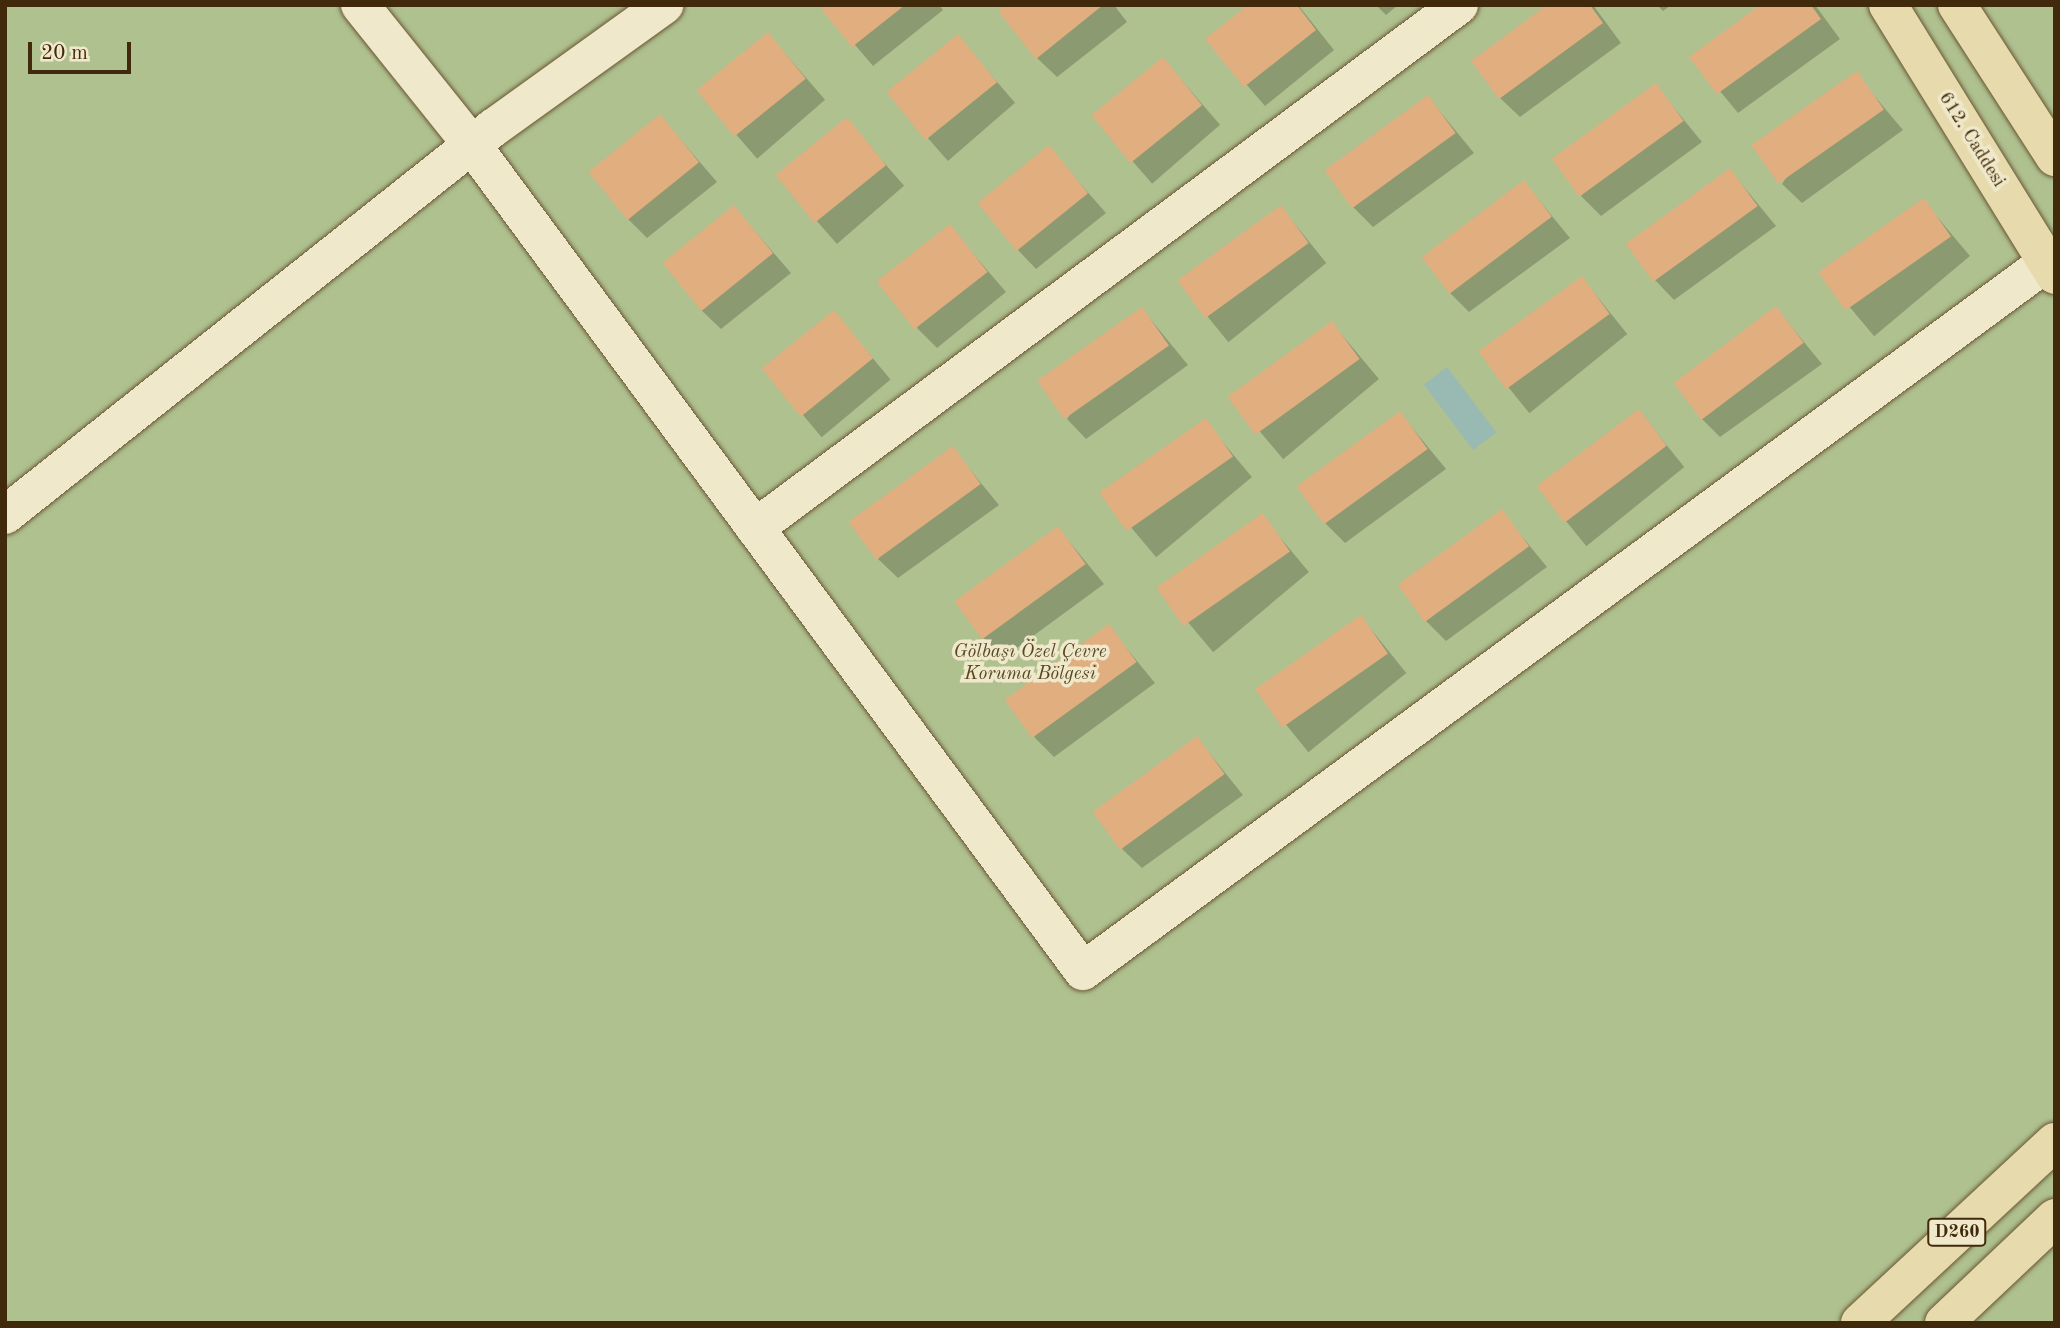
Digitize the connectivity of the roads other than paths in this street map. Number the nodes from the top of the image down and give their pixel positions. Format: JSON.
{"nodes":[{"id":1,"x":360,"y":5,"type":"edge"},
{"id":2,"x":664,"y":5,"type":"edge"},
{"id":3,"x":1459,"y":5,"type":"edge"},
{"id":4,"x":1888,"y":5,"type":"edge"},
{"id":5,"x":1957,"y":5,"type":"edge"},
{"id":6,"x":472,"y":145,"type":"junction"},
{"id":7,"x":2055,"y":157,"type":"edge"},
{"id":8,"x":2051,"y":269,"type":"edge"},
{"id":9,"x":5,"y":515,"type":"edge"},
{"id":10,"x":755,"y":528,"type":"junction"},
{"id":11,"x":2055,"y":1142,"type":"edge"},
{"id":12,"x":2055,"y":1218,"type":"edge"},
{"id":13,"x":1860,"y":1323,"type":"edge"},
{"id":14,"x":1944,"y":1323,"type":"edge"}],
"edges":[{"from":1,"to":6,"type":"street"},
{"from":2,"to":6,"type":"street"},
{"from":3,"to":10,"type":"street"},
{"from":4,"to":8,"type":"main road","name":"612. Caddesi"},
{"from":5,"to":7,"type":"main road"},
{"from":6,"to":9,"type":"street"},
{"from":6,"to":10,"type":"street"},
{"from":8,"to":10,"type":"street"},
{"from":11,"to":13,"type":"main road","number":"D260"},
{"from":12,"to":14,"type":"main road","number":"D260"}]}
